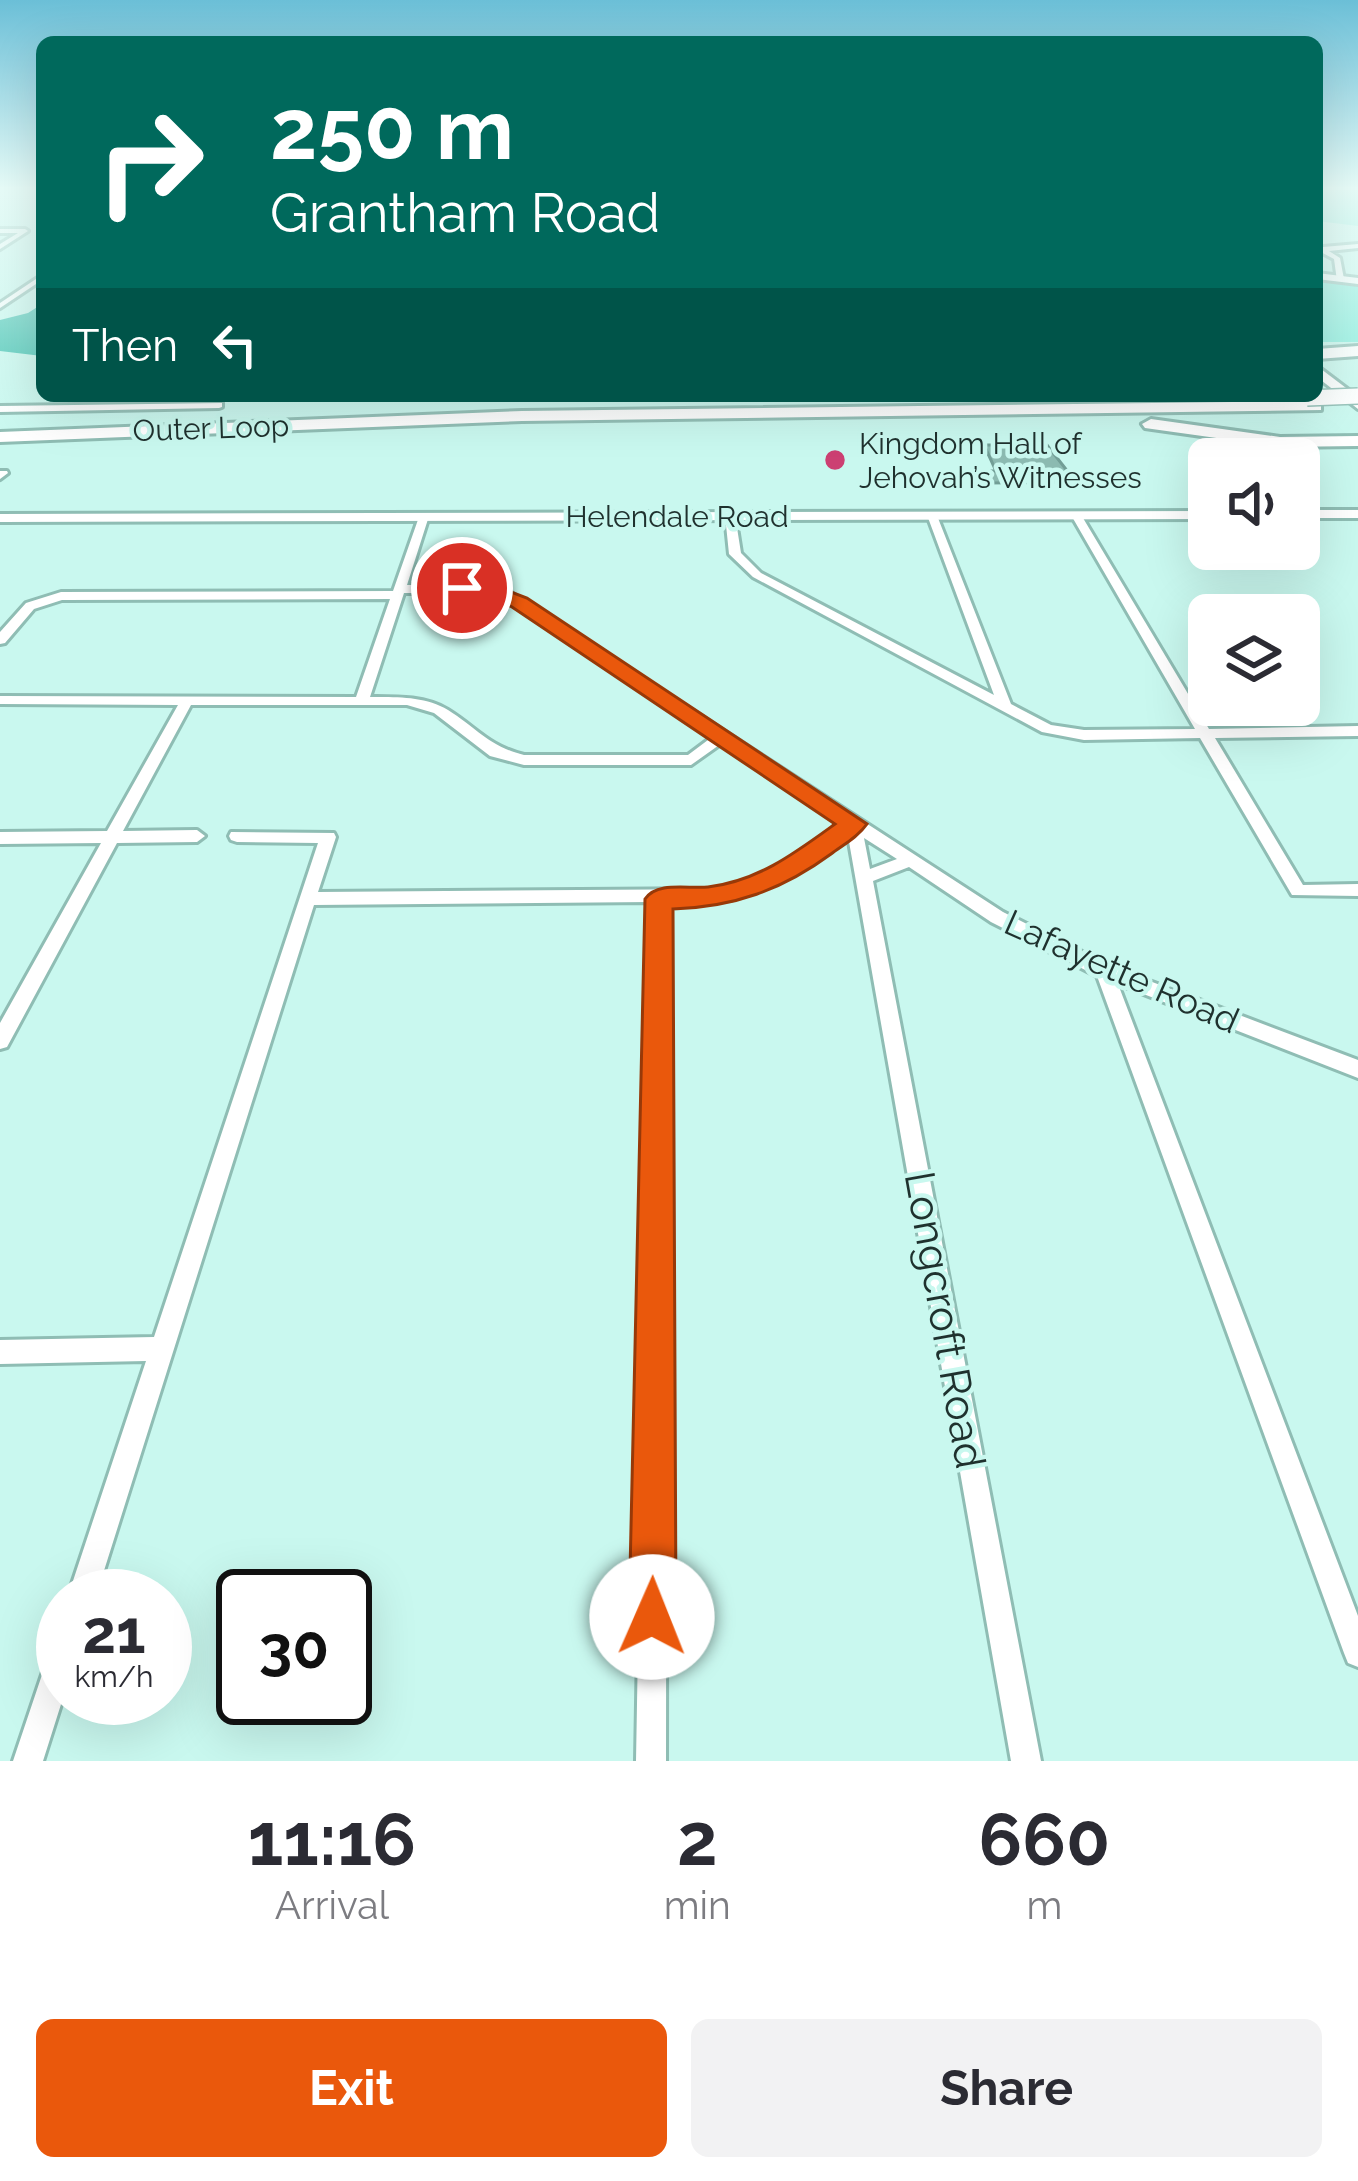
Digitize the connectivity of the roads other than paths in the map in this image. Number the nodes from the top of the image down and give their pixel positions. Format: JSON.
{"nodes":[{"id":1,"x":1340,"y":272,"type":"edge"},
{"id":2,"x":1323,"y":277,"type":"edge"},
{"id":3,"x":1340,"y":279,"type":"junction"},
{"id":4,"x":36,"y":281,"type":"edge"},
{"id":5,"x":1358,"y":281,"type":"edge"},
{"id":6,"x":0,"y":306,"type":"edge"},
{"id":7,"x":1358,"y":351,"type":"edge"},
{"id":8,"x":1323,"y":354,"type":"edge"},
{"id":9,"x":1323,"y":375,"type":"edge"},
{"id":10,"x":1311,"y":402,"type":"edge"},
{"id":11,"x":1358,"y":402,"type":"edge"},
{"id":12,"x":219,"y":405,"type":"dead end"},
{"id":13,"x":0,"y":409,"type":"edge"},
{"id":14,"x":935,"y":411,"type":"junction"},
{"id":15,"x":0,"y":436,"type":"edge"},
{"id":16,"x":1358,"y":441,"type":"edge"},
{"id":17,"x":932,"y":514,"type":"junction"},
{"id":18,"x":1188,"y":514,"type":"edge"},
{"id":19,"x":1320,"y":514,"type":"edge"},
{"id":20,"x":1358,"y":514,"type":"edge"},
{"id":21,"x":730,"y":515,"type":"junction"},
{"id":22,"x":1076,"y":515,"type":"junction"},
{"id":23,"x":424,"y":516,"type":"junction"},
{"id":24,"x":0,"y":518,"type":"edge"},
{"id":25,"x":397,"y":592,"type":"junction"},
{"id":26,"x":2,"y":634,"type":"edge"},
{"id":27,"x":0,"y":700,"type":"edge"},
{"id":28,"x":187,"y":700,"type":"junction"},
{"id":29,"x":362,"y":700,"type":"junction"},
{"id":30,"x":1006,"y":710,"type":"junction"},
{"id":31,"x":1358,"y":731,"type":"edge"},
{"id":32,"x":1204,"y":732,"type":"junction"},
{"id":33,"x":722,"y":736,"type":"junction"},
{"id":34,"x":854,"y":824,"type":"junction"},
{"id":35,"x":197,"y":836,"type":"dead end"},
{"id":36,"x":237,"y":836,"type":"dead end"},
{"id":37,"x":0,"y":838,"type":"edge"},
{"id":38,"x":110,"y":838,"type":"junction"},
{"id":39,"x":910,"y":861,"type":"junction"},
{"id":40,"x":864,"y":878,"type":"junction"},
{"id":41,"x":1358,"y":890,"type":"edge"},
{"id":42,"x":310,"y":899,"type":"junction"},
{"id":43,"x":659,"y":899,"type":"junction"},
{"id":44,"x":1103,"y":971,"type":"junction"},
{"id":45,"x":0,"y":1041,"type":"edge"},
{"id":46,"x":1358,"y":1069,"type":"edge"},
{"id":47,"x":164,"y":1349,"type":"junction"},
{"id":48,"x":0,"y":1352,"type":"edge"},
{"id":49,"x":91,"y":1569,"type":"edge"},
{"id":50,"x":1358,"y":1653,"type":"edge"},
{"id":51,"x":40,"y":1725,"type":"edge"},
{"id":52,"x":28,"y":1761,"type":"edge"},
{"id":53,"x":651,"y":1761,"type":"edge"},
{"id":54,"x":1026,"y":1761,"type":"edge"}],
"edges":[{"from":1,"to":3,"type":"street"},
{"from":2,"to":3,"type":"main road"},
{"from":3,"to":5,"type":"main road"},
{"from":4,"to":6,"type":"street"},
{"from":7,"to":8,"type":"highway"},
{"from":9,"to":11,"type":"main road"},
{"from":10,"to":11,"type":"highway","name":"Outer Loop","bridge":true},
{"from":10,"to":14,"type":"highway","name":"Outer Loop"},
{"from":10,"to":15,"type":"highway","name":"Outer Loop"},
{"from":12,"to":13,"type":"street"},
{"from":14,"to":15,"type":"highway","name":"Outer Loop"},
{"from":14,"to":16,"type":"highway"},
{"from":17,"to":21,"type":"street","name":"Helendale Road"},
{"from":17,"to":22,"type":"street","name":"Helendale Road"},
{"from":17,"to":30,"type":"street"},
{"from":18,"to":22,"type":"street","name":"Helendale Road"},
{"from":19,"to":20,"type":"street"},
{"from":21,"to":23,"type":"street","name":"Helendale Road"},
{"from":21,"to":30,"type":"street"},
{"from":22,"to":32,"type":"street"},
{"from":23,"to":24,"type":"street","name":"Helendale Road"},
{"from":23,"to":25,"type":"street"},
{"from":25,"to":26,"type":"street","name":"Lafayette Road"},
{"from":25,"to":29,"type":"street"},
{"from":25,"to":33,"type":"street","name":"Lafayette Road"},
{"from":27,"to":28,"type":"street"},
{"from":28,"to":29,"type":"street"},
{"from":28,"to":38,"type":"street"},
{"from":29,"to":33,"type":"street"},
{"from":30,"to":32,"type":"street"},
{"from":31,"to":32,"type":"street"},
{"from":32,"to":41,"type":"street"},
{"from":33,"to":34,"type":"street","name":"Lafayette Road"},
{"from":34,"to":39,"type":"street","name":"Lafayette Road"},
{"from":34,"to":40,"type":"street","name":"Longcroft Road"},
{"from":34,"to":43,"type":"street"},
{"from":35,"to":38,"type":"street"},
{"from":36,"to":42,"type":"street"},
{"from":37,"to":38,"type":"street"},
{"from":38,"to":45,"type":"street"},
{"from":39,"to":40,"type":"street"},
{"from":39,"to":44,"type":"street","name":"Lafayette Road"},
{"from":40,"to":54,"type":"street","name":"Longcroft Road"},
{"from":42,"to":43,"type":"street"},
{"from":42,"to":47,"type":"street"},
{"from":43,"to":53,"type":"street"},
{"from":44,"to":46,"type":"street","name":"Lafayette Road"},
{"from":44,"to":50,"type":"street"},
{"from":47,"to":48,"type":"street"},
{"from":47,"to":49,"type":"street"},
{"from":51,"to":52,"type":"street"}]}
